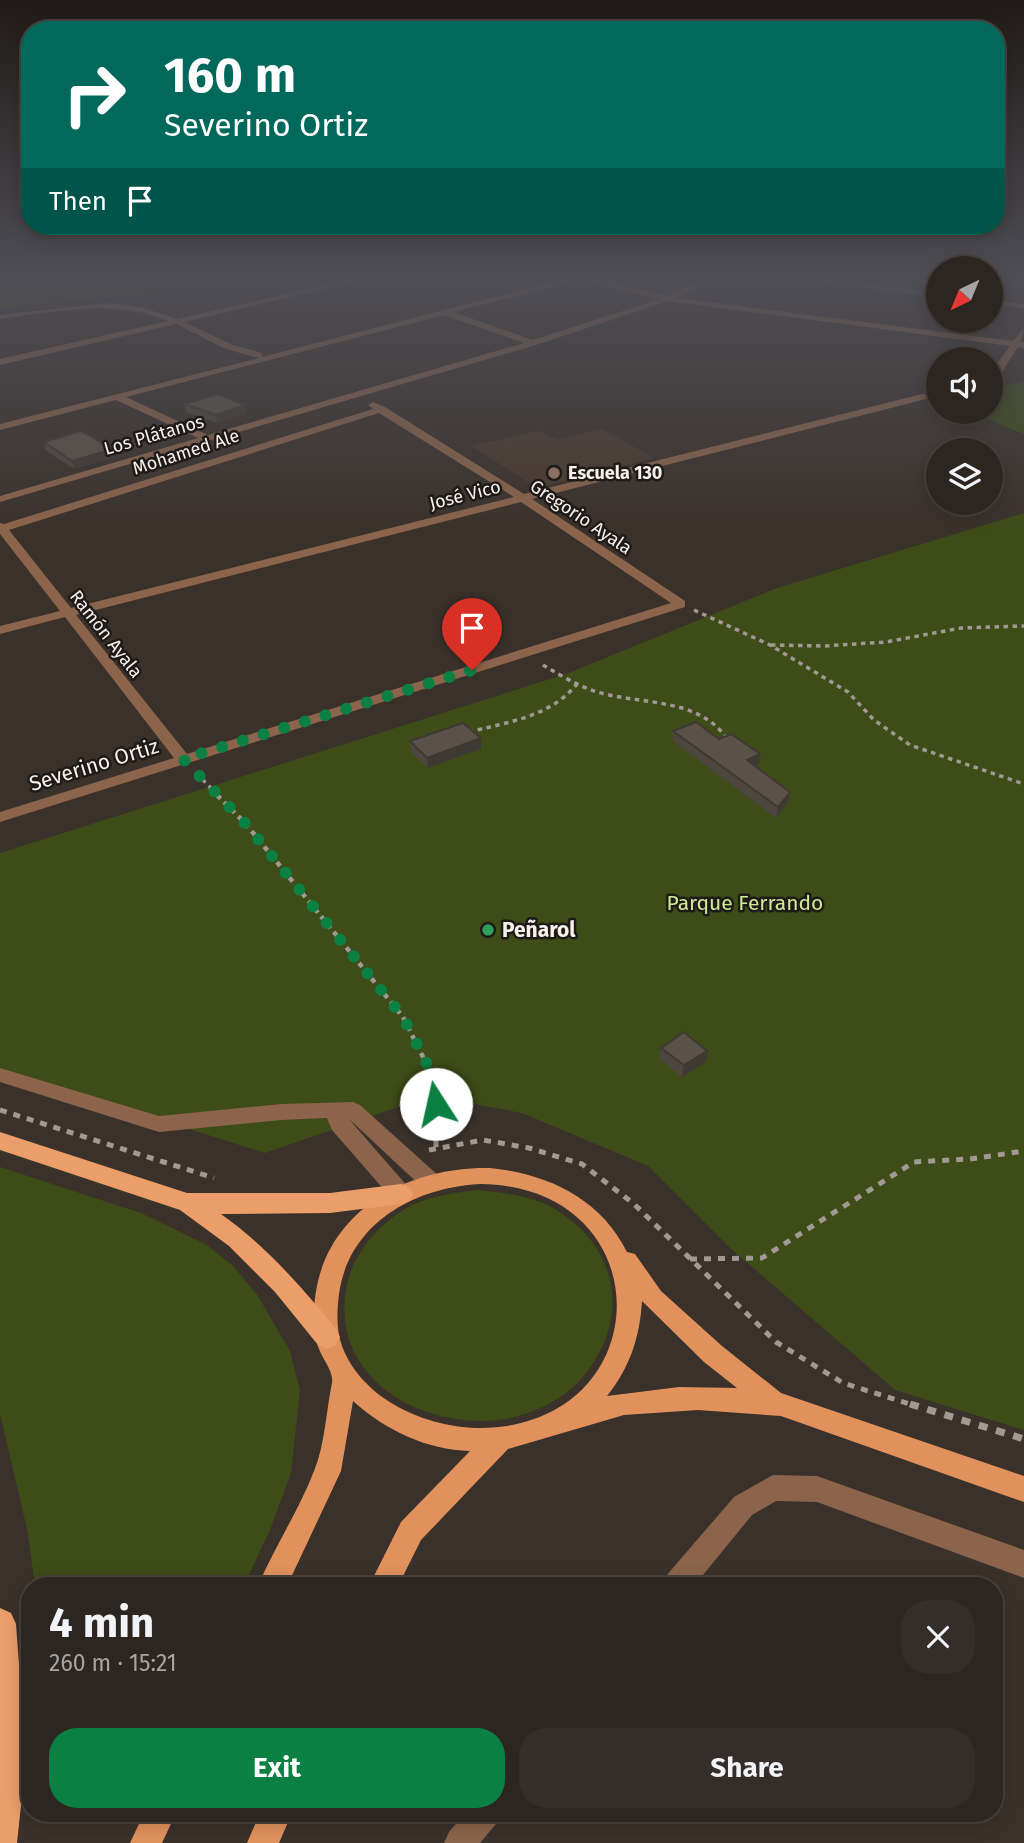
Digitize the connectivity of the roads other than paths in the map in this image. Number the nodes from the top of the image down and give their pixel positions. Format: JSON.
{"nodes":[{"id":1,"x":232,"y":361,"type":"edge"},
{"id":2,"x":473,"y":361,"type":"edge"},
{"id":3,"x":926,"y":396,"type":"edge"},
{"id":4,"x":118,"y":397,"type":"junction"},
{"id":5,"x":352,"y":397,"type":"junction"},
{"id":6,"x":382,"y":409,"type":"junction"},
{"id":7,"x":0,"y":427,"type":"edge"},
{"id":8,"x":206,"y":438,"type":"junction"},
{"id":9,"x":523,"y":498,"type":"junction"},
{"id":10,"x":0,"y":499,"type":"edge"},
{"id":11,"x":1,"y":528,"type":"edge"},
{"id":12,"x":681,"y":604,"type":"joint"},
{"id":13,"x":66,"y":613,"type":"junction"},
{"id":14,"x":0,"y":630,"type":"edge"},
{"id":15,"x":183,"y":759,"type":"junction"},
{"id":16,"x":0,"y":817,"type":"edge"},
{"id":17,"x":0,"y":1075,"type":"edge"},
{"id":18,"x":334,"y":1111,"type":"junction"},
{"id":19,"x":0,"y":1141,"type":"edge"},
{"id":20,"x":432,"y":1183,"type":"junction"},
{"id":21,"x":401,"y":1194,"type":"junction"},
{"id":22,"x":187,"y":1203,"type":"junction"},
{"id":23,"x":611,"y":1238,"type":"junction"},
{"id":24,"x":327,"y":1337,"type":"junction"},
{"id":25,"x":345,"y":1377,"type":"junction"},
{"id":26,"x":775,"y":1404,"type":"junction"},
{"id":27,"x":542,"y":1427,"type":"junction"},
{"id":28,"x":501,"y":1438,"type":"junction"},
{"id":29,"x":1024,"y":1489,"type":"edge"},
{"id":30,"x":1024,"y":1564,"type":"edge"},
{"id":31,"x":276,"y":1577,"type":"edge"},
{"id":32,"x":388,"y":1577,"type":"edge"},
{"id":33,"x":684,"y":1577,"type":"edge"},
{"id":34,"x":0,"y":1624,"type":"edge"},
{"id":35,"x":156,"y":1822,"type":"edge"},
{"id":36,"x":272,"y":1822,"type":"edge"},
{"id":37,"x":478,"y":1822,"type":"edge"},
{"id":38,"x":0,"y":1841,"type":"edge"},
{"id":39,"x":146,"y":1843,"type":"edge"},
{"id":40,"x":263,"y":1843,"type":"edge"},
{"id":41,"x":460,"y":1843,"type":"edge"}],
"edges":[{"from":1,"to":4,"type":"street"},
{"from":2,"to":5,"type":"street","name":"Los Plátanos"},
{"from":3,"to":9,"type":"street","name":"José Vico"},
{"from":4,"to":7,"type":"street"},
{"from":4,"to":8,"type":"street"},
{"from":5,"to":6,"type":"street","name":"Gregorio Ayala"},
{"from":5,"to":8,"type":"street","name":"Los Plátanos"},
{"from":6,"to":9,"type":"street","name":"Gregorio Ayala"},
{"from":6,"to":11,"type":"street","name":"Mohamed Ale"},
{"from":8,"to":10,"type":"street","name":"Los Plátanos"},
{"from":9,"to":12,"type":"street","name":"Gregorio Ayala"},
{"from":9,"to":13,"type":"street","name":"José Vico"},
{"from":11,"to":13,"type":"street","name":"Ramón Ayala"},
{"from":12,"to":15,"type":"street","name":"Severino Ortiz"},
{"from":13,"to":14,"type":"street","name":"José Vico"},
{"from":13,"to":15,"type":"street","name":"Ramón Ayala"},
{"from":15,"to":16,"type":"street","name":"Severino Ortiz"},
{"from":17,"to":18,"type":"street"},
{"from":18,"to":20,"type":"street"},
{"from":18,"to":21,"type":"street"},
{"from":19,"to":22,"type":"highway"},
{"from":20,"to":21,"type":"main road"},
{"from":20,"to":23,"type":"main road"},
{"from":21,"to":22,"type":"highway"},
{"from":21,"to":24,"type":"main road"},
{"from":22,"to":24,"type":"highway"},
{"from":23,"to":26,"type":"main road"},
{"from":23,"to":27,"type":"main road"},
{"from":24,"to":25,"type":"main road"},
{"from":25,"to":28,"type":"main road"},
{"from":25,"to":31,"type":"main road"},
{"from":26,"to":27,"type":"main road"},
{"from":26,"to":29,"type":"main road"},
{"from":27,"to":28,"type":"main road"},
{"from":28,"to":32,"type":"main road"},
{"from":30,"to":33,"type":"street"},
{"from":34,"to":38,"type":"highway"},
{"from":35,"to":39,"type":"main road"},
{"from":36,"to":40,"type":"main road"},
{"from":37,"to":41,"type":"street"}]}
